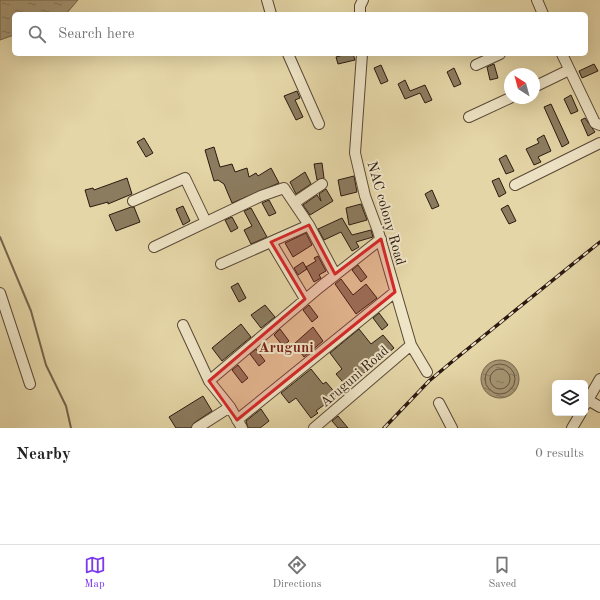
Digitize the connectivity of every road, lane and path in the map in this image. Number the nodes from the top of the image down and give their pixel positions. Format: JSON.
{"nodes":[{"id":1,"x":267,"y":0,"type":"edge"},
{"id":2,"x":363,"y":0,"type":"edge"},
{"id":3,"x":537,"y":0,"type":"edge"},
{"id":4,"x":271,"y":12,"type":"edge"},
{"id":5,"x":359,"y":12,"type":"edge"},
{"id":6,"x":542,"y":12,"type":"edge"},
{"id":7,"x":289,"y":56,"type":"edge"},
{"id":8,"x":362,"y":56,"type":"edge"},
{"id":9,"x":496,"y":56,"type":"edge"},
{"id":10,"x":563,"y":56,"type":"edge"},
{"id":11,"x":476,"y":65,"type":"dead end"},
{"id":12,"x":569,"y":70,"type":"junction"},
{"id":13,"x":540,"y":84,"type":"edge"},
{"id":14,"x":504,"y":101,"type":"edge"},
{"id":15,"x":469,"y":117,"type":"dead end"},
{"id":16,"x":319,"y":124,"type":"dead end"},
{"id":17,"x":600,"y":125,"type":"edge"},
{"id":18,"x":600,"y":143,"type":"edge"},
{"id":19,"x":322,"y":184,"type":"dead end"},
{"id":20,"x":515,"y":185,"type":"dead end"},
{"id":21,"x":133,"y":201,"type":"dead end"},
{"id":22,"x":294,"y":203,"type":"junction"},
{"id":23,"x":206,"y":222,"type":"junction"},
{"id":24,"x":309,"y":225,"type":"junction"},
{"id":25,"x":381,"y":239,"type":"junction"},
{"id":26,"x":271,"y":242,"type":"junction"},
{"id":27,"x":154,"y":247,"type":"dead end"},
{"id":28,"x":221,"y":264,"type":"dead end"},
{"id":29,"x":335,"y":274,"type":"junction"},
{"id":30,"x":0,"y":292,"type":"edge"},
{"id":31,"x":395,"y":292,"type":"junction"},
{"id":32,"x":305,"y":299,"type":"junction"},
{"id":33,"x":183,"y":325,"type":"dead end"},
{"id":34,"x":411,"y":345,"type":"junction"},
{"id":35,"x":427,"y":372,"type":"dead end"},
{"id":36,"x":600,"y":379,"type":"edge"},
{"id":37,"x":209,"y":381,"type":"junction"},
{"id":38,"x":30,"y":384,"type":"dead end"},
{"id":39,"x":588,"y":400,"type":"edge"},
{"id":40,"x":439,"y":403,"type":"dead end"},
{"id":41,"x":588,"y":404,"type":"edge"},
{"id":42,"x":230,"y":407,"type":"junction"},
{"id":43,"x":600,"y":407,"type":"edge"},
{"id":44,"x":579,"y":416,"type":"edge"},
{"id":45,"x":240,"y":424,"type":"edge"},
{"id":46,"x":197,"y":428,"type":"edge"},
{"id":47,"x":314,"y":428,"type":"edge"},
{"id":48,"x":452,"y":428,"type":"edge"},
{"id":49,"x":572,"y":428,"type":"edge"}],
"edges":[{"from":1,"to":4,"type":"street"},
{"from":2,"to":5,"type":"street"},
{"from":3,"to":6,"type":"street"},
{"from":7,"to":16,"type":"street"},
{"from":8,"to":25,"type":"street","name":"NAC colony Road"},
{"from":9,"to":11,"type":"street"},
{"from":10,"to":12,"type":"street"},
{"from":12,"to":13,"type":"street"},
{"from":12,"to":17,"type":"street"},
{"from":14,"to":15,"type":"street"},
{"from":18,"to":20,"type":"street"},
{"from":19,"to":22,"type":"street"},
{"from":21,"to":23,"type":"street"},
{"from":22,"to":23,"type":"street"},
{"from":22,"to":24,"type":"street"},
{"from":23,"to":27,"type":"street"},
{"from":24,"to":26,"type":"street"},
{"from":24,"to":29,"type":"street"},
{"from":25,"to":29,"type":"street"},
{"from":25,"to":31,"type":"street","name":"NAC colony Road"},
{"from":26,"to":28,"type":"street"},
{"from":26,"to":32,"type":"street"},
{"from":29,"to":32,"type":"street"},
{"from":30,"to":38,"type":"street"},
{"from":31,"to":34,"type":"street","name":"NAC colony Road"},
{"from":31,"to":45,"type":"street"},
{"from":32,"to":37,"type":"street"},
{"from":33,"to":37,"type":"street"},
{"from":34,"to":35,"type":"street","name":"NAC colony Road"},
{"from":34,"to":47,"type":"street","name":"Aruguni Road"},
{"from":36,"to":39,"type":"street"},
{"from":37,"to":42,"type":"street"},
{"from":40,"to":48,"type":"street"},
{"from":41,"to":43,"type":"street"},
{"from":42,"to":45,"type":"street"},
{"from":42,"to":46,"type":"street"},
{"from":44,"to":49,"type":"street"}]}
